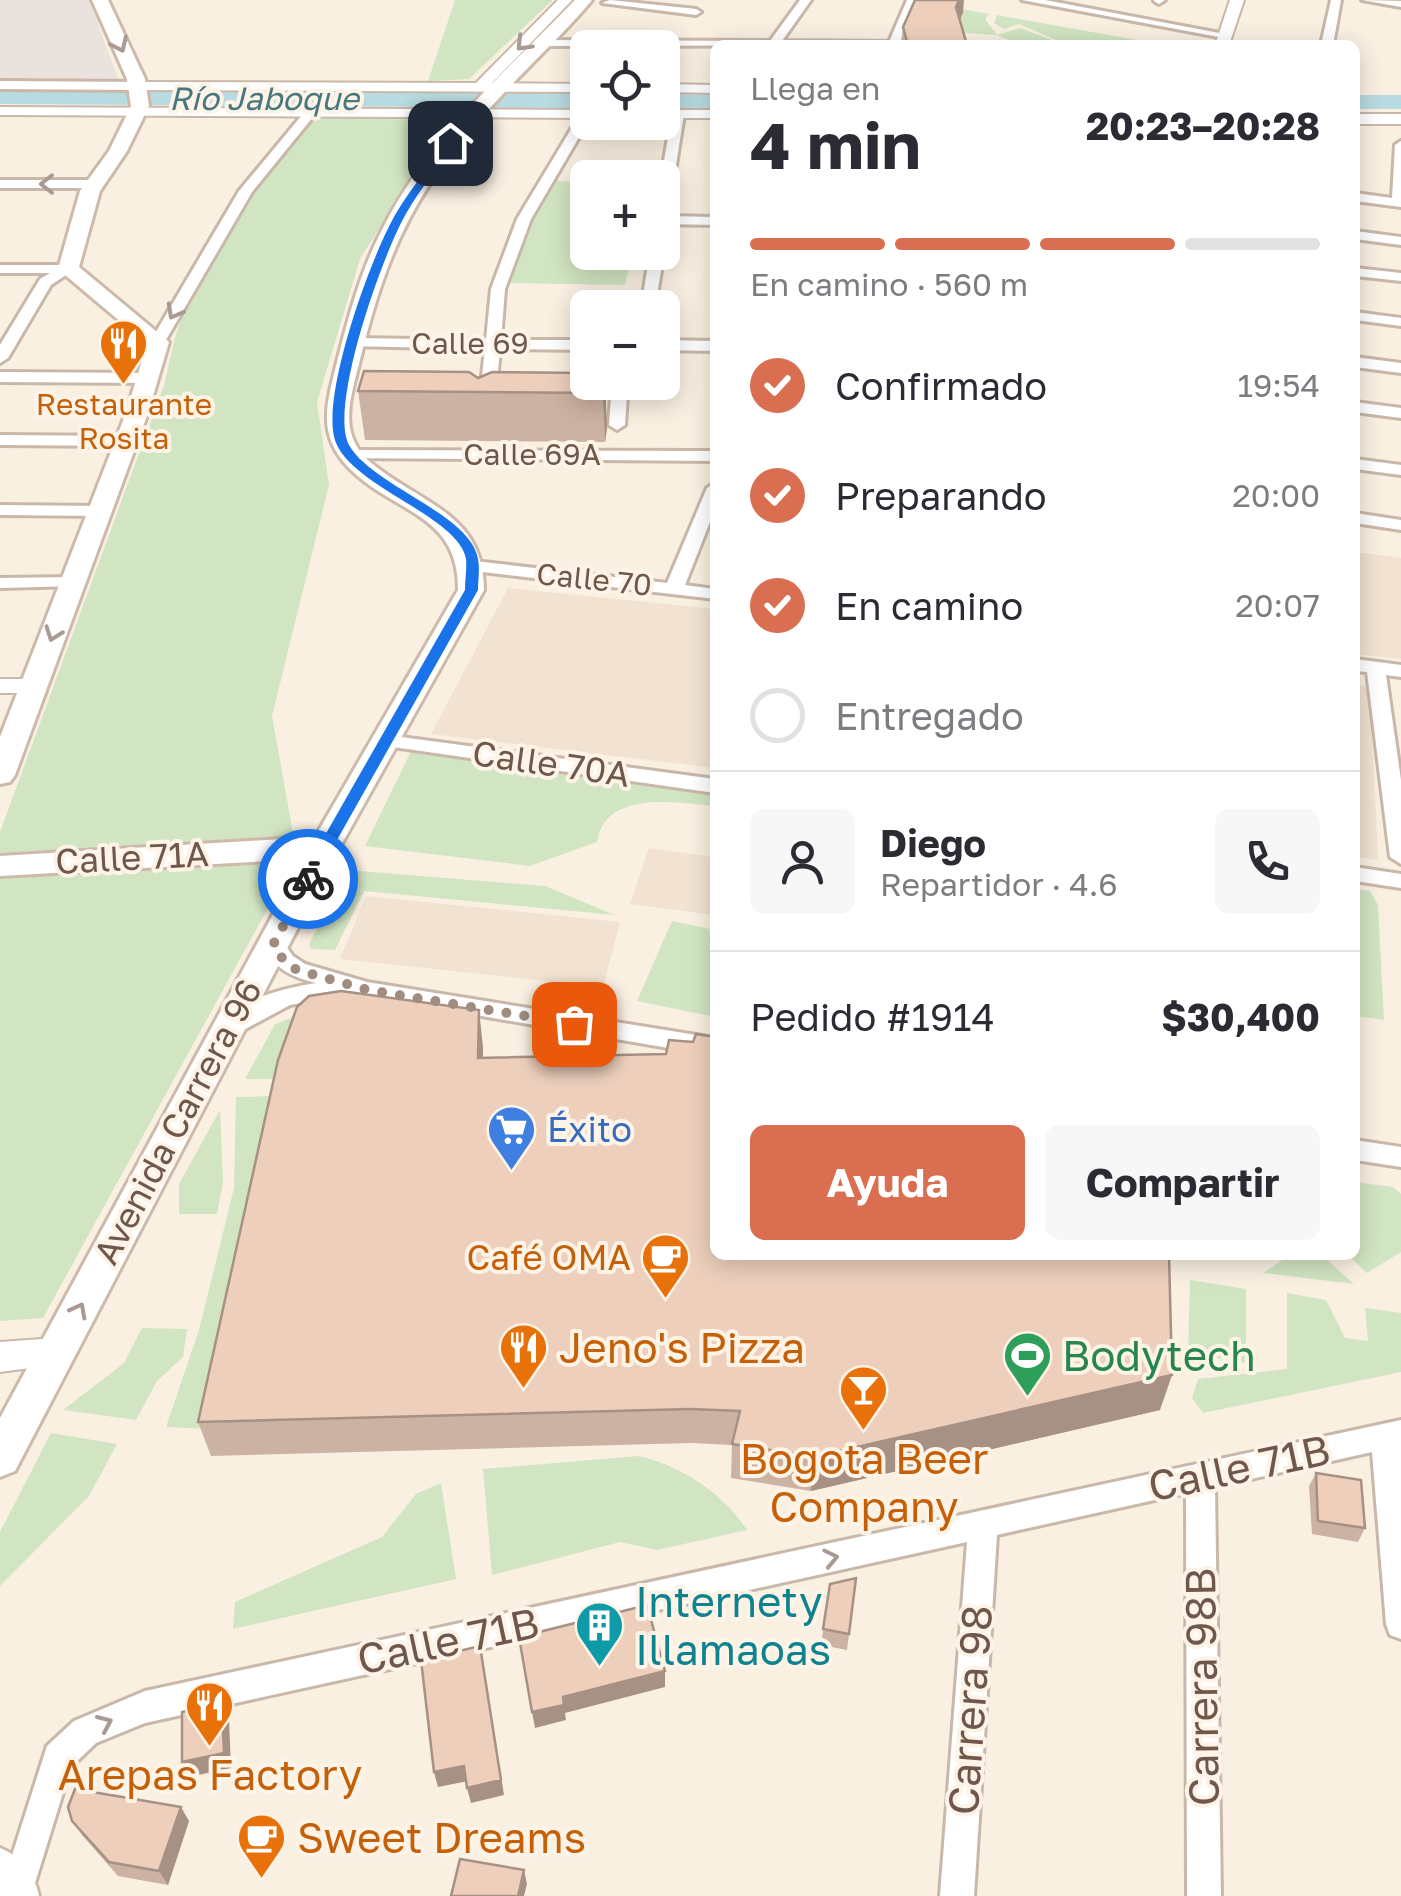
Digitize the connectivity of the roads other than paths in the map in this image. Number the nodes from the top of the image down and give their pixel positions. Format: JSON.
{"nodes":[{"id":1,"x":100,"y":0,"type":"edge"},
{"id":2,"x":565,"y":0,"type":"edge"},
{"id":3,"x":584,"y":0,"type":"edge"},
{"id":4,"x":705,"y":0,"type":"edge"},
{"id":5,"x":806,"y":0,"type":"edge"},
{"id":6,"x":912,"y":0,"type":"edge"},
{"id":7,"x":1027,"y":0,"type":"edge"},
{"id":8,"x":1238,"y":0,"type":"edge"},
{"id":9,"x":1336,"y":0,"type":"edge"},
{"id":10,"x":1366,"y":0,"type":"edge"},
{"id":11,"x":606,"y":3,"type":"dead end"},
{"id":12,"x":1401,"y":4,"type":"edge"},
{"id":13,"x":684,"y":28,"type":"junction"},
{"id":14,"x":747,"y":40,"type":"edge"},
{"id":15,"x":777,"y":40,"type":"edge"},
{"id":16,"x":895,"y":40,"type":"edge"},
{"id":17,"x":1223,"y":40,"type":"edge"},
{"id":18,"x":1328,"y":40,"type":"edge"},
{"id":19,"x":544,"y":43,"type":"junction"},
{"id":20,"x":0,"y":85,"type":"edge"},
{"id":21,"x":570,"y":88,"type":"edge"},
{"id":22,"x":680,"y":88,"type":"edge"},
{"id":23,"x":710,"y":88,"type":"edge"},
{"id":24,"x":492,"y":90,"type":"junction"},
{"id":25,"x":139,"y":99,"type":"junction"},
{"id":26,"x":0,"y":111,"type":"edge"},
{"id":27,"x":311,"y":112,"type":"junction"},
{"id":28,"x":478,"y":112,"type":"junction"},
{"id":29,"x":570,"y":114,"type":"edge"},
{"id":30,"x":680,"y":114,"type":"edge"},
{"id":31,"x":710,"y":114,"type":"edge"},
{"id":32,"x":1360,"y":119,"type":"edge"},
{"id":33,"x":1401,"y":119,"type":"edge"},
{"id":34,"x":571,"y":140,"type":"edge"},
{"id":35,"x":1401,"y":145,"type":"edge"},
{"id":36,"x":0,"y":184,"type":"edge"},
{"id":37,"x":94,"y":184,"type":"junction"},
{"id":38,"x":1360,"y":199,"type":"edge"},
{"id":39,"x":1400,"y":203,"type":"edge"},
{"id":40,"x":680,"y":219,"type":"edge"},
{"id":41,"x":710,"y":221,"type":"edge"},
{"id":42,"x":1360,"y":236,"type":"edge"},
{"id":43,"x":1401,"y":240,"type":"edge"},
{"id":44,"x":0,"y":269,"type":"edge"},
{"id":45,"x":68,"y":269,"type":"junction"},
{"id":46,"x":1360,"y":273,"type":"edge"},
{"id":47,"x":1401,"y":278,"type":"edge"},
{"id":48,"x":1360,"y":317,"type":"edge"},
{"id":49,"x":1401,"y":322,"type":"edge"},
{"id":50,"x":158,"y":342,"type":"junction"},
{"id":51,"x":352,"y":343,"type":"junction"},
{"id":52,"x":495,"y":344,"type":"junction"},
{"id":53,"x":570,"y":345,"type":"edge"},
{"id":54,"x":680,"y":345,"type":"edge"},
{"id":55,"x":710,"y":346,"type":"edge"},
{"id":56,"x":0,"y":358,"type":"edge"},
{"id":57,"x":1360,"y":363,"type":"edge"},
{"id":58,"x":1401,"y":368,"type":"edge"},
{"id":59,"x":0,"y":377,"type":"edge"},
{"id":60,"x":148,"y":378,"type":"junction"},
{"id":61,"x":619,"y":400,"type":"edge"},
{"id":62,"x":1360,"y":408,"type":"edge"},
{"id":63,"x":1401,"y":413,"type":"edge"},
{"id":64,"x":485,"y":420,"type":"edge"},
{"id":65,"x":618,"y":424,"type":"dead end"},
{"id":66,"x":0,"y":440,"type":"edge"},
{"id":67,"x":127,"y":440,"type":"junction"},
{"id":68,"x":350,"y":454,"type":"junction"},
{"id":69,"x":710,"y":456,"type":"edge"},
{"id":70,"x":1360,"y":465,"type":"edge"},
{"id":71,"x":1401,"y":470,"type":"edge"},
{"id":72,"x":710,"y":498,"type":"edge"},
{"id":73,"x":0,"y":510,"type":"edge"},
{"id":74,"x":101,"y":510,"type":"junction"},
{"id":75,"x":1360,"y":519,"type":"edge"},
{"id":76,"x":1401,"y":525,"type":"edge"},
{"id":77,"x":474,"y":566,"type":"junction"},
{"id":78,"x":72,"y":582,"type":"junction"},
{"id":79,"x":0,"y":583,"type":"edge"},
{"id":80,"x":674,"y":589,"type":"junction"},
{"id":81,"x":710,"y":593,"type":"edge"},
{"id":82,"x":1366,"y":667,"type":"edge"},
{"id":83,"x":1401,"y":670,"type":"edge"},
{"id":84,"x":0,"y":686,"type":"edge"},
{"id":85,"x":34,"y":686,"type":"junction"},
{"id":86,"x":386,"y":741,"type":"junction"},
{"id":87,"x":0,"y":775,"type":"edge"},
{"id":88,"x":710,"y":785,"type":"edge"},
{"id":89,"x":325,"y":847,"type":"junction"},
{"id":90,"x":1401,"y":857,"type":"edge"},
{"id":91,"x":0,"y":866,"type":"edge"},
{"id":92,"x":1360,"y":875,"type":"edge"},
{"id":93,"x":1401,"y":881,"type":"edge"},
{"id":94,"x":273,"y":945,"type":"junction"},
{"id":95,"x":368,"y":990,"type":"junction"},
{"id":96,"x":228,"y":1028,"type":"junction"},
{"id":97,"x":710,"y":1045,"type":"edge"},
{"id":98,"x":1360,"y":1151,"type":"edge"},
{"id":99,"x":1401,"y":1157,"type":"edge"},
{"id":100,"x":56,"y":1354,"type":"junction"},
{"id":101,"x":0,"y":1357,"type":"edge"},
{"id":102,"x":1393,"y":1434,"type":"edge"},
{"id":103,"x":0,"y":1458,"type":"edge"},
{"id":104,"x":1200,"y":1477,"type":"junction"},
{"id":105,"x":984,"y":1524,"type":"junction"},
{"id":106,"x":1401,"y":1624,"type":"edge"},
{"id":107,"x":11,"y":1890,"type":"edge"},
{"id":108,"x":956,"y":1896,"type":"edge"},
{"id":109,"x":1204,"y":1896,"type":"edge"}],
"edges":[{"from":1,"to":25,"type":"main road","one_way":true},
{"from":2,"to":24,"type":"street","one_way":true},
{"from":3,"to":19,"type":"main road"},
{"from":4,"to":13,"type":"street"},
{"from":5,"to":15,"type":"street"},
{"from":6,"to":16,"type":"street"},
{"from":7,"to":17,"type":"street"},
{"from":8,"to":17,"type":"street"},
{"from":9,"to":18,"type":"street"},
{"from":10,"to":12,"type":"street"},
{"from":11,"to":13,"type":"street"},
{"from":13,"to":14,"type":"street"},
{"from":13,"to":19,"type":"street"},
{"from":19,"to":24,"type":"main road"},
{"from":20,"to":25,"type":"street"},
{"from":21,"to":24,"type":"street"},
{"from":22,"to":23,"type":"street"},
{"from":24,"to":25,"type":"street"},
{"from":24,"to":28,"type":"main road"},
{"from":25,"to":26,"type":"street"},
{"from":25,"to":27,"type":"street"},
{"from":25,"to":37,"type":"main road"},
{"from":27,"to":28,"type":"street"},
{"from":27,"to":50,"type":"street","one_way":true},
{"from":28,"to":29,"type":"street"},
{"from":28,"to":51,"type":"main road"},
{"from":30,"to":31,"type":"street"},
{"from":32,"to":33,"type":"street"},
{"from":34,"to":52,"type":"street"},
{"from":35,"to":39,"type":"street"},
{"from":37,"to":36,"type":"street","one_way":true},
{"from":37,"to":45,"type":"main road"},
{"from":38,"to":39,"type":"street"},
{"from":40,"to":41,"type":"street"},
{"from":42,"to":43,"type":"street"},
{"from":44,"to":45,"type":"street"},
{"from":45,"to":50,"type":"main road"},
{"from":45,"to":56,"type":"street"},
{"from":46,"to":47,"type":"street"},
{"from":48,"to":49,"type":"street"},
{"from":50,"to":60,"type":"main road"},
{"from":51,"to":52,"type":"street","name":"Calle 69"},
{"from":51,"to":68,"type":"main road"},
{"from":52,"to":53,"type":"street","name":"Calle 69"},
{"from":52,"to":64,"type":"street"},
{"from":54,"to":55,"type":"street"},
{"from":57,"to":58,"type":"street"},
{"from":59,"to":60,"type":"street"},
{"from":60,"to":67,"type":"main road"},
{"from":61,"to":65,"type":"street"},
{"from":62,"to":63,"type":"street"},
{"from":66,"to":67,"type":"street"},
{"from":67,"to":74,"type":"main road"},
{"from":68,"to":69,"type":"street","name":"Calle 69A"},
{"from":68,"to":77,"type":"main road"},
{"from":70,"to":71,"type":"street"},
{"from":72,"to":80,"type":"street"},
{"from":73,"to":74,"type":"street"},
{"from":74,"to":78,"type":"main road"},
{"from":75,"to":76,"type":"street"},
{"from":77,"to":80,"type":"street","name":"Calle 70"},
{"from":77,"to":86,"type":"main road","name":"Avenida Carrera 96"},
{"from":78,"to":79,"type":"street"},
{"from":78,"to":85,"type":"main road","one_way":true},
{"from":80,"to":81,"type":"street","name":"Calle 70"},
{"from":82,"to":83,"type":"street"},
{"from":82,"to":90,"type":"street"},
{"from":84,"to":85,"type":"street"},
{"from":85,"to":87,"type":"main road"},
{"from":86,"to":88,"type":"street","name":"Calle 70A"},
{"from":86,"to":89,"type":"main road","name":"Avenida Carrera 96"},
{"from":89,"to":91,"type":"main road","name":"Calle 71A"},
{"from":89,"to":94,"type":"main road","name":"Avenida Carrera 96"},
{"from":92,"to":93,"type":"street"},
{"from":94,"to":95,"type":"street"},
{"from":94,"to":96,"type":"main road","name":"Avenida Carrera 96"},
{"from":95,"to":96,"type":"street"},
{"from":95,"to":97,"type":"street"},
{"from":100,"to":96,"type":"main road","name":"Avenida Carrera 96","one_way":true},
{"from":98,"to":99,"type":"street"},
{"from":100,"to":101,"type":"street"},
{"from":100,"to":103,"type":"main road","name":"Avenida Carrera 96"},
{"from":102,"to":104,"type":"street","name":"Calle 71B"},
{"from":102,"to":106,"type":"street"},
{"from":104,"to":105,"type":"street","name":"Calle 71B"},
{"from":104,"to":109,"type":"street","name":"Carrera 98B"},
{"from":107,"to":105,"type":"street","name":"Calle 71B","one_way":true},
{"from":105,"to":108,"type":"street","name":"Carrera 98"}]}
